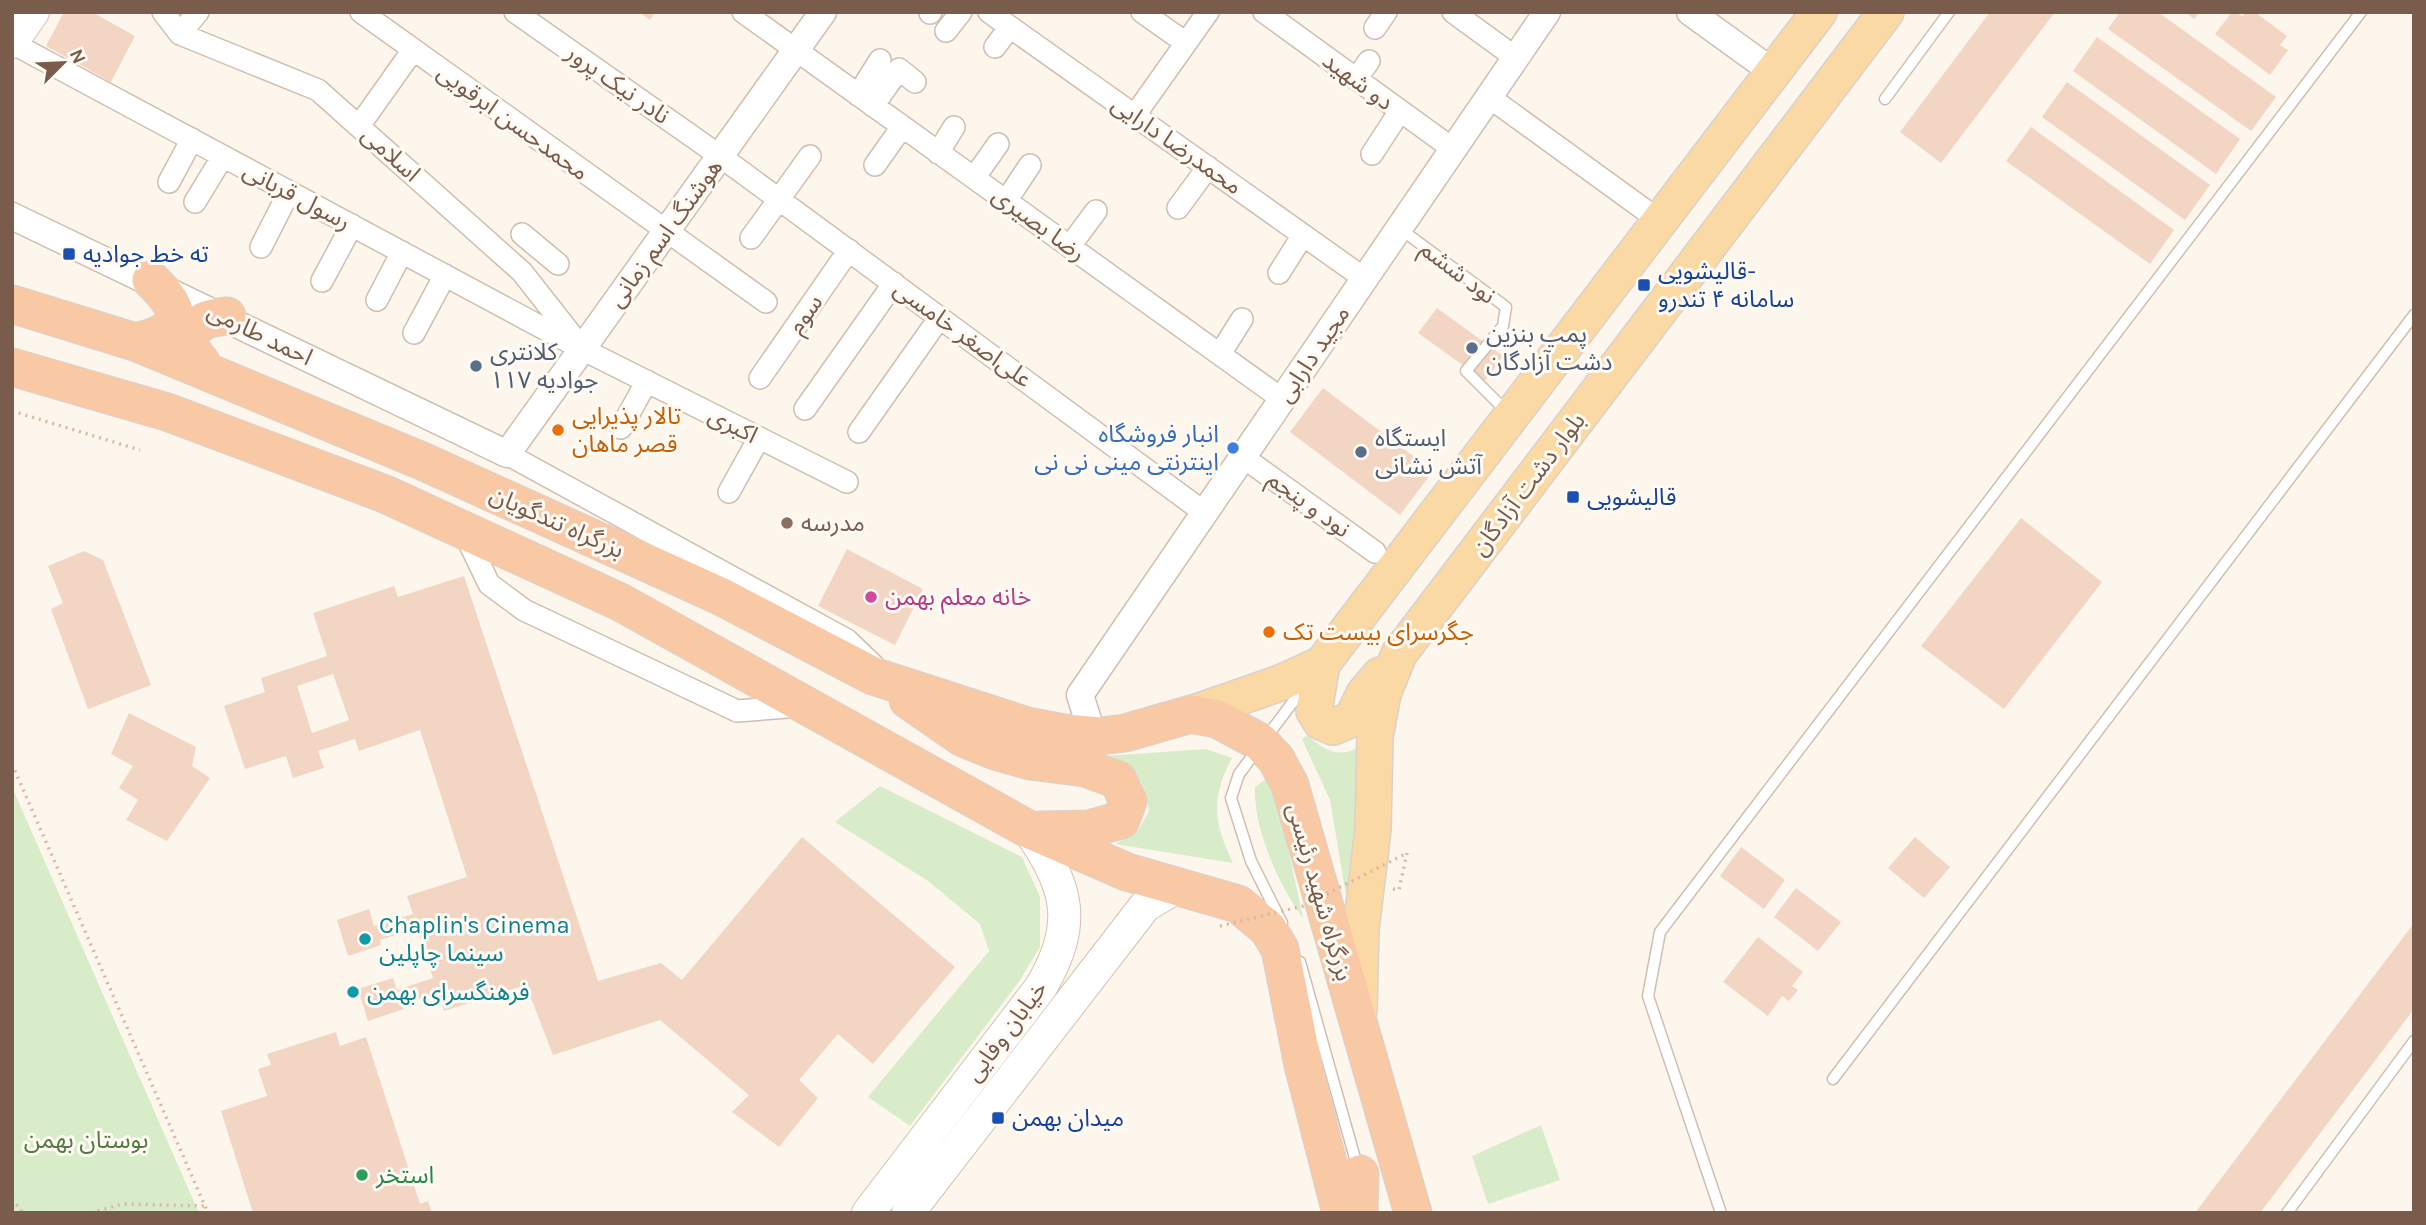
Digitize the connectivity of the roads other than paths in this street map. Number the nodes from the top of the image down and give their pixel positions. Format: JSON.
{"nodes":[{"id":1,"x":33,"y":12,"type":"edge"},
{"id":2,"x":163,"y":12,"type":"edge"},
{"id":3,"x":198,"y":12,"type":"edge"},
{"id":4,"x":360,"y":12,"type":"edge"},
{"id":5,"x":516,"y":12,"type":"edge"},
{"id":6,"x":743,"y":12,"type":"edge"},
{"id":7,"x":823,"y":12,"type":"edge"},
{"id":8,"x":961,"y":12,"type":"edge"},
{"id":9,"x":989,"y":12,"type":"edge"},
{"id":10,"x":1142,"y":12,"type":"edge"},
{"id":11,"x":1208,"y":12,"type":"edge"},
{"id":12,"x":1264,"y":12,"type":"edge"},
{"id":13,"x":1453,"y":12,"type":"edge"},
{"id":14,"x":1547,"y":12,"type":"edge"},
{"id":15,"x":1690,"y":12,"type":"edge"},
{"id":16,"x":1819,"y":12,"type":"edge"},
{"id":17,"x":1886,"y":12,"type":"edge"},
{"id":18,"x":1949,"y":12,"type":"edge"},
{"id":19,"x":2361,"y":12,"type":"edge"},
{"id":20,"x":1010,"y":27,"type":"junction"},
{"id":21,"x":946,"y":31,"type":"dead end"},
{"id":22,"x":180,"y":34,"type":"junction"},
{"id":23,"x":12,"y":42,"type":"edge"},
{"id":24,"x":1186,"y":43,"type":"junction"},
{"id":25,"x":995,"y":47,"type":"dead end"},
{"id":26,"x":414,"y":50,"type":"junction"},
{"id":27,"x":795,"y":51,"type":"junction"},
{"id":28,"x":1516,"y":58,"type":"junction"},
{"id":29,"x":880,"y":60,"type":"dead end"},
{"id":30,"x":1369,"y":61,"type":"dead end"},
{"id":31,"x":1773,"y":72,"type":"junction"},
{"id":32,"x":1356,"y":79,"type":"junction"},
{"id":33,"x":915,"y":82,"type":"dead end"},
{"id":34,"x":1489,"y":97,"type":"junction"},
{"id":35,"x":1885,"y":99,"type":"dead end"},
{"id":36,"x":866,"y":101,"type":"junction"},
{"id":37,"x":1400,"y":111,"type":"junction"},
{"id":38,"x":1135,"y":116,"type":"junction"},
{"id":39,"x":359,"y":126,"type":"junction"},
{"id":40,"x":902,"y":127,"type":"junction"},
{"id":41,"x":954,"y":127,"type":"dead end"},
{"id":42,"x":192,"y":139,"type":"junction"},
{"id":43,"x":998,"y":144,"type":"dead end"},
{"id":44,"x":1453,"y":149,"type":"junction"},
{"id":45,"x":938,"y":153,"type":"junction"},
{"id":46,"x":1372,"y":154,"type":"dead end"},
{"id":47,"x":223,"y":156,"type":"junction"},
{"id":48,"x":720,"y":156,"type":"junction"},
{"id":49,"x":810,"y":156,"type":"dead end"},
{"id":50,"x":875,"y":165,"type":"dead end"},
{"id":51,"x":1030,"y":165,"type":"dead end"},
{"id":52,"x":1208,"y":167,"type":"junction"},
{"id":53,"x":974,"y":178,"type":"junction"},
{"id":54,"x":169,"y":183,"type":"dead end"},
{"id":55,"x":289,"y":192,"type":"junction"},
{"id":56,"x":778,"y":198,"type":"junction"},
{"id":57,"x":1006,"y":201,"type":"junction"},
{"id":58,"x":195,"y":202,"type":"dead end"},
{"id":59,"x":1178,"y":208,"type":"dead end"},
{"id":60,"x":1096,"y":211,"type":"dead end"},
{"id":61,"x":12,"y":216,"type":"edge"},
{"id":62,"x":1660,"y":221,"type":"junction"},
{"id":63,"x":352,"y":225,"type":"junction"},
{"id":64,"x":1399,"y":228,"type":"junction"},
{"id":65,"x":666,"y":232,"type":"junction"},
{"id":66,"x":522,"y":234,"type":"dead end"},
{"id":67,"x":1303,"y":235,"type":"junction"},
{"id":68,"x":751,"y":238,"type":"dead end"},
{"id":69,"x":261,"y":247,"type":"dead end"},
{"id":70,"x":1070,"y":247,"type":"junction"},
{"id":71,"x":849,"y":250,"type":"junction"},
{"id":72,"x":402,"y":252,"type":"junction"},
{"id":73,"x":522,"y":272,"type":"junction"},
{"id":74,"x":1279,"y":273,"type":"dead end"},
{"id":75,"x":445,"y":275,"type":"junction"},
{"id":76,"x":1365,"y":279,"type":"junction"},
{"id":77,"x":151,"y":280,"type":"junction"},
{"id":78,"x":321,"y":281,"type":"dead end"},
{"id":79,"x":894,"y":283,"type":"junction"},
{"id":80,"x":377,"y":300,"type":"dead end"},
{"id":81,"x":766,"y":302,"type":"dead end"},
{"id":82,"x":12,"y":304,"type":"edge"},
{"id":83,"x":227,"y":316,"type":"junction"},
{"id":84,"x":2414,"y":316,"type":"edge"},
{"id":85,"x":940,"y":317,"type":"junction"},
{"id":86,"x":1242,"y":320,"type":"dead end"},
{"id":87,"x":414,"y":333,"type":"dead end"},
{"id":88,"x":135,"y":342,"type":"junction"},
{"id":89,"x":582,"y":349,"type":"junction"},
{"id":90,"x":1220,"y":354,"type":"junction"},
{"id":91,"x":12,"y":367,"type":"edge"},
{"id":92,"x":208,"y":371,"type":"junction"},
{"id":93,"x":760,"y":378,"type":"dead end"},
{"id":94,"x":647,"y":381,"type":"junction"},
{"id":95,"x":1282,"y":399,"type":"junction"},
{"id":96,"x":805,"y":409,"type":"dead end"},
{"id":97,"x":1510,"y":416,"type":"junction"},
{"id":98,"x":621,"y":428,"type":"dead end"},
{"id":99,"x":859,"y":432,"type":"dead end"},
{"id":100,"x":759,"y":438,"type":"junction"},
{"id":101,"x":507,"y":454,"type":"junction"},
{"id":102,"x":1243,"y":457,"type":"junction"},
{"id":103,"x":847,"y":482,"type":"dead end"},
{"id":104,"x":729,"y":492,"type":"dead end"},
{"id":105,"x":1205,"y":513,"type":"junction"},
{"id":106,"x":463,"y":530,"type":"junction"},
{"id":107,"x":1375,"y":552,"type":"dead end"},
{"id":108,"x":1399,"y":654,"type":"junction"},
{"id":109,"x":1322,"y":664,"type":"junction"},
{"id":110,"x":881,"y":678,"type":"junction"},
{"id":111,"x":809,"y":706,"type":"junction"},
{"id":112,"x":1191,"y":714,"type":"junction"},
{"id":113,"x":1100,"y":736,"type":"junction"},
{"id":114,"x":1260,"y":742,"type":"junction"},
{"id":115,"x":1028,"y":830,"type":"junction"},
{"id":116,"x":1175,"y":888,"type":"junction"},
{"id":117,"x":1287,"y":932,"type":"dead end"},
{"id":118,"x":1298,"y":953,"type":"dead end"},
{"id":119,"x":1358,"y":1028,"type":"junction"},
{"id":120,"x":2414,"y":1041,"type":"edge"},
{"id":121,"x":1833,"y":1079,"type":"dead end"},
{"id":122,"x":1360,"y":1174,"type":"junction"},
{"id":123,"x":919,"y":1208,"type":"edge"},
{"id":124,"x":868,"y":1213,"type":"edge"},
{"id":125,"x":1341,"y":1213,"type":"edge"},
{"id":126,"x":1359,"y":1213,"type":"edge"},
{"id":127,"x":1371,"y":1213,"type":"edge"},
{"id":128,"x":1413,"y":1213,"type":"edge"},
{"id":129,"x":1720,"y":1213,"type":"edge"},
{"id":130,"x":2287,"y":1213,"type":"edge"}],
"edges":[{"from":1,"to":23,"type":"main road"},
{"from":2,"to":22,"type":"street"},
{"from":3,"to":22,"type":"street"},
{"from":4,"to":26,"type":"street","name":"محمدحسن ابرقویی"},
{"from":5,"to":48,"type":"street","name":"نادر نیک پرور"},
{"from":6,"to":27,"type":"street","name":"رضا بصیری"},
{"from":7,"to":27,"type":"street","name":"هوشنگ اسم زمانی"},
{"from":8,"to":21,"type":"street"},
{"from":9,"to":20,"type":"street","name":"محمدرضا دارایی"},
{"from":10,"to":24,"type":"street"},
{"from":11,"to":24,"type":"street"},
{"from":12,"to":32,"type":"street","name":"دو شهید"},
{"from":13,"to":28,"type":"street"},
{"from":14,"to":28,"type":"street","name":"مجید دارابی"},
{"from":15,"to":31,"type":"street"},
{"from":16,"to":31,"type":"main road"},
{"from":17,"to":108,"type":"main road","name":"بلوار دشت آزادگان"},
{"from":18,"to":35,"type":"lane"},
{"from":19,"to":129,"type":"lane"},
{"from":20,"to":25,"type":"street"},
{"from":20,"to":38,"type":"street","name":"محمدرضا دارایی"},
{"from":22,"to":39,"type":"street","name":"اسلامی"},
{"from":23,"to":42,"type":"street","name":"رسول قربانی"},
{"from":24,"to":38,"type":"street"},
{"from":26,"to":39,"type":"street"},
{"from":26,"to":65,"type":"street","name":"محمدحسن ابرقویی"},
{"from":27,"to":36,"type":"street","name":"رضا بصیری"},
{"from":27,"to":48,"type":"street","name":"هوشنگ اسم زمانی"},
{"from":28,"to":34,"type":"street","name":"مجید دارابی"},
{"from":29,"to":36,"type":"street"},
{"from":30,"to":32,"type":"street"},
{"from":31,"to":62,"type":"main road"},
{"from":32,"to":37,"type":"street","name":"دو شهید"},
{"from":33,"to":36,"type":"street"},
{"from":34,"to":44,"type":"street","name":"مجید دارابی"},
{"from":34,"to":62,"type":"street"},
{"from":36,"to":40,"type":"street","name":"رضا بصیری"},
{"from":37,"to":44,"type":"street","name":"دو شهید"},
{"from":37,"to":46,"type":"street"},
{"from":38,"to":52,"type":"street","name":"محمدرضا دارایی"},
{"from":39,"to":73,"type":"street","name":"اسلامی"},
{"from":40,"to":45,"type":"street","name":"رضا بصیری"},
{"from":40,"to":50,"type":"street"},
{"from":41,"to":45,"type":"street"},
{"from":42,"to":47,"type":"street","name":"رسول قربانی"},
{"from":42,"to":54,"type":"street"},
{"from":43,"to":53,"type":"street"},
{"from":44,"to":64,"type":"street","name":"مجید دارابی"},
{"from":45,"to":53,"type":"street","name":"رضا بصیری"},
{"from":47,"to":55,"type":"street","name":"رسول قربانی"},
{"from":47,"to":58,"type":"street"},
{"from":48,"to":56,"type":"street","name":"علی‌اصغر خامسی"},
{"from":48,"to":65,"type":"street","name":"هوشنگ اسم زمانی"},
{"from":49,"to":56,"type":"street"},
{"from":51,"to":57,"type":"street"},
{"from":52,"to":59,"type":"street"},
{"from":52,"to":67,"type":"street","name":"محمدرضا دارایی"},
{"from":53,"to":57,"type":"street","name":"رضا بصیری"},
{"from":55,"to":63,"type":"street","name":"رسول قربانی"},
{"from":55,"to":69,"type":"street"},
{"from":56,"to":68,"type":"street"},
{"from":56,"to":71,"type":"street","name":"علی‌اصغر خامسی"},
{"from":57,"to":70,"type":"street","name":"رضا بصیری"},
{"from":60,"to":70,"type":"street"},
{"from":61,"to":77,"type":"street","name":"احمد طارمی"},
{"from":62,"to":97,"type":"main road"},
{"from":63,"to":72,"type":"street","name":"رسول قربانی"},
{"from":63,"to":78,"type":"street"},
{"from":64,"to":76,"type":"street","name":"مجید دارابی"},
{"from":64,"to":97,"type":"lane","name":"نود ششم"},
{"from":65,"to":81,"type":"street","name":"محمدحسن ابرقویی"},
{"from":65,"to":89,"type":"street","name":"هوشنگ اسم زمانی"},
{"from":66,"to":73,"type":"street"},
{"from":67,"to":74,"type":"street"},
{"from":67,"to":76,"type":"street","name":"محمدرضا دارایی"},
{"from":70,"to":90,"type":"street","name":"رضا بصیری"},
{"from":71,"to":79,"type":"street","name":"علی‌اصغر خامسی"},
{"from":71,"to":93,"type":"street","name":"سوم"},
{"from":72,"to":75,"type":"street","name":"رسول قربانی"},
{"from":72,"to":80,"type":"street"},
{"from":73,"to":89,"type":"street","name":"اسلامی"},
{"from":75,"to":87,"type":"street"},
{"from":75,"to":89,"type":"street","name":"رسول قربانی"},
{"from":76,"to":95,"type":"street","name":"مجید دارابی"},
{"from":77,"to":83,"type":"street","name":"احمد طارمی"},
{"from":77,"to":88,"type":"highway"},
{"from":79,"to":85,"type":"street","name":"علی‌اصغر خامسی"},
{"from":79,"to":96,"type":"street"},
{"from":82,"to":88,"type":"highway","name":"بزرگراه تندگویان"},
{"from":83,"to":92,"type":"highway"},
{"from":83,"to":101,"type":"street","name":"احمد طارمی"},
{"from":84,"to":121,"type":"lane"},
{"from":85,"to":99,"type":"street"},
{"from":85,"to":105,"type":"street","name":"علی‌اصغر خامسی"},
{"from":86,"to":90,"type":"street"},
{"from":88,"to":92,"type":"highway","name":"بزرگراه تندگویان"},
{"from":89,"to":94,"type":"street","name":"اکبری"},
{"from":89,"to":101,"type":"street","name":"هوشنگ اسم زمانی"},
{"from":90,"to":95,"type":"street","name":"رضا بصیری"},
{"from":91,"to":106,"type":"highway","name":"بزرگراه تندگویان"},
{"from":92,"to":110,"type":"highway","name":"بزرگراه تندگویان"},
{"from":94,"to":98,"type":"street"},
{"from":94,"to":100,"type":"street","name":"اکبری"},
{"from":95,"to":102,"type":"street","name":"مجید دارابی"},
{"from":97,"to":109,"type":"main road"},
{"from":100,"to":103,"type":"street","name":"اکبری"},
{"from":100,"to":104,"type":"street"},
{"from":101,"to":110,"type":"street"},
{"from":102,"to":105,"type":"street","name":"مجید دارابی"},
{"from":102,"to":107,"type":"street","name":"نود و پنجم"},
{"from":105,"to":113,"type":"street","name":"مجید دارابی"},
{"from":106,"to":111,"type":"highway","name":"بزرگراه تندگویان"},
{"from":106,"to":111,"type":"street"},
{"from":108,"to":109,"type":"main road"},
{"from":108,"to":119,"type":"main road","name":"بلوار دشت آزادگان"},
{"from":109,"to":112,"type":"main road"},
{"from":109,"to":114,"type":"lane"},
{"from":110,"to":113,"type":"highway","name":"بزرگراه تندگویان"},
{"from":110,"to":115,"type":"highway"},
{"from":111,"to":115,"type":"highway","name":"بزرگراه تندگویان"},
{"from":112,"to":113,"type":"highway"},
{"from":112,"to":114,"type":"highway","name":"بزرگراه شهید رئیسی"},
{"from":114,"to":117,"type":"lane"},
{"from":114,"to":119,"type":"highway","name":"بزرگراه شهید رئیسی"},
{"from":115,"to":116,"type":"highway"},
{"from":115,"to":124,"type":"main road","name":"خیابان وفایی"},
{"from":116,"to":123,"type":"main road","name":"خیابان وفایی"},
{"from":116,"to":125,"type":"highway"},
{"from":118,"to":122,"type":"lane"},
{"from":119,"to":128,"type":"highway","name":"بزرگراه شهید رئیسی"},
{"from":120,"to":130,"type":"lane"},
{"from":122,"to":126,"type":"highway"},
{"from":122,"to":127,"type":"lane"}]}
